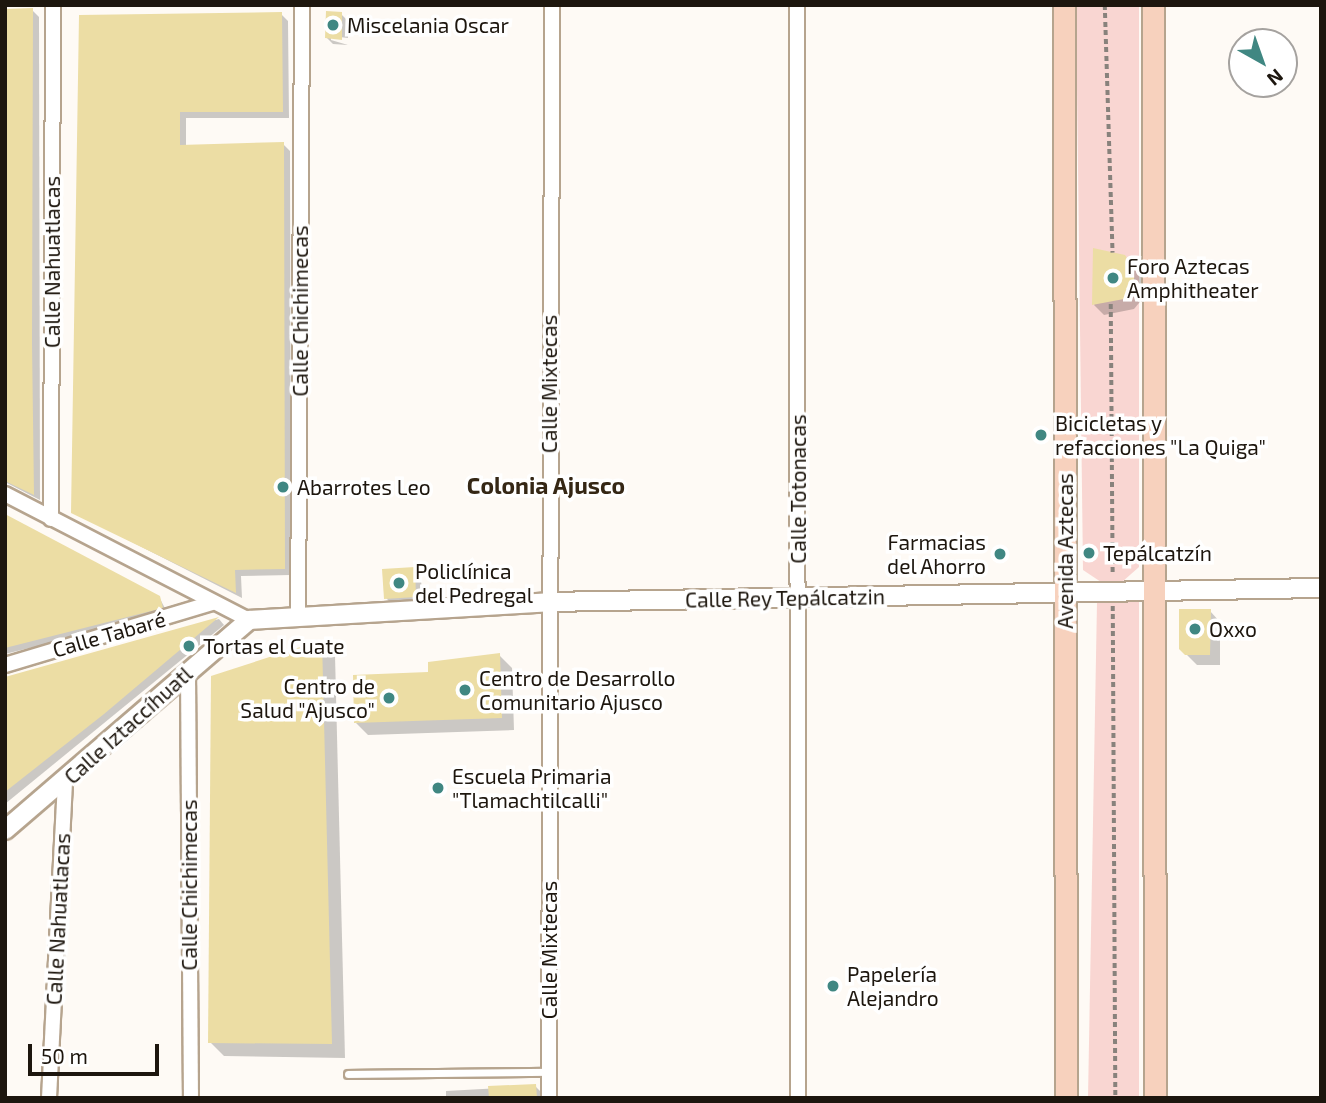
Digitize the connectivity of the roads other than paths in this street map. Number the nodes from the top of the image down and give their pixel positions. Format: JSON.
{"nodes":[{"id":1,"x":53,"y":5,"type":"edge"},
{"id":2,"x":302,"y":5,"type":"edge"},
{"id":3,"x":552,"y":5,"type":"edge"},
{"id":4,"x":797,"y":5,"type":"edge"},
{"id":5,"x":1064,"y":5,"type":"edge"},
{"id":6,"x":1153,"y":5,"type":"edge"},
{"id":7,"x":5,"y":494,"type":"edge"},
{"id":8,"x":51,"y":519,"type":"junction"},
{"id":9,"x":1321,"y":588,"type":"edge"},
{"id":10,"x":1154,"y":592,"type":"junction"},
{"id":11,"x":1066,"y":596,"type":"junction"},
{"id":12,"x":798,"y":597,"type":"junction"},
{"id":13,"x":548,"y":602,"type":"junction"},
{"id":14,"x":212,"y":603,"type":"junction"},
{"id":15,"x":298,"y":616,"type":"junction"},
{"id":16,"x":249,"y":620,"type":"junction"},
{"id":17,"x":5,"y":665,"type":"edge"},
{"id":18,"x":188,"y":672,"type":"junction"},
{"id":19,"x":65,"y":781,"type":"junction"},
{"id":20,"x":5,"y":830,"type":"edge"},
{"id":21,"x":549,"y":1072,"type":"junction"},
{"id":22,"x":348,"y":1074,"type":"dead end"},
{"id":23,"x":49,"y":1098,"type":"edge"},
{"id":24,"x":191,"y":1098,"type":"edge"},
{"id":25,"x":549,"y":1098,"type":"edge"},
{"id":26,"x":798,"y":1098,"type":"edge"},
{"id":27,"x":1066,"y":1098,"type":"edge"},
{"id":28,"x":1155,"y":1098,"type":"edge"}],
"edges":[{"from":1,"to":8,"type":"street","name":"Calle Nahuatlacas"},
{"from":2,"to":15,"type":"street","name":"Calle Chichimecas"},
{"from":3,"to":13,"type":"street","name":"Calle Mixtecas"},
{"from":4,"to":12,"type":"street","name":"Calle Totonacas"},
{"from":5,"to":11,"type":"main road","name":"Avenida Aztecas"},
{"from":6,"to":10,"type":"main road"},
{"from":7,"to":8,"type":"street"},
{"from":8,"to":14,"type":"street"},
{"from":9,"to":10,"type":"street","name":"Calle Rey Tepálcatzin"},
{"from":10,"to":11,"type":"street","name":"Calle Rey Tepálcatzin"},
{"from":10,"to":28,"type":"main road"},
{"from":11,"to":12,"type":"street","name":"Calle Rey Tepálcatzin"},
{"from":11,"to":27,"type":"main road","name":"Avenida Aztecas"},
{"from":12,"to":13,"type":"street","name":"Calle Rey Tepálcatzin"},
{"from":12,"to":26,"type":"street","name":"Calle Totonacas"},
{"from":13,"to":15,"type":"street","name":"Calle Rey Tepálcatzin"},
{"from":13,"to":21,"type":"street","name":"Calle Mixtecas"},
{"from":14,"to":16,"type":"street"},
{"from":14,"to":17,"type":"street","name":"Calle Tabaré"},
{"from":15,"to":16,"type":"street","name":"Calle Rey Tepálcatzin"},
{"from":16,"to":18,"type":"street","name":"Calle Iztaccíhuatl"},
{"from":18,"to":19,"type":"street","name":"Calle Iztaccíhuatl"},
{"from":18,"to":24,"type":"street","name":"Calle Chichimecas"},
{"from":19,"to":20,"type":"street","name":"Calle Iztaccíhuatl"},
{"from":19,"to":23,"type":"street","name":"Calle Nahuatlacas"},
{"from":21,"to":22,"type":"lane"},
{"from":21,"to":25,"type":"street","name":"Calle Mixtecas"}]}
